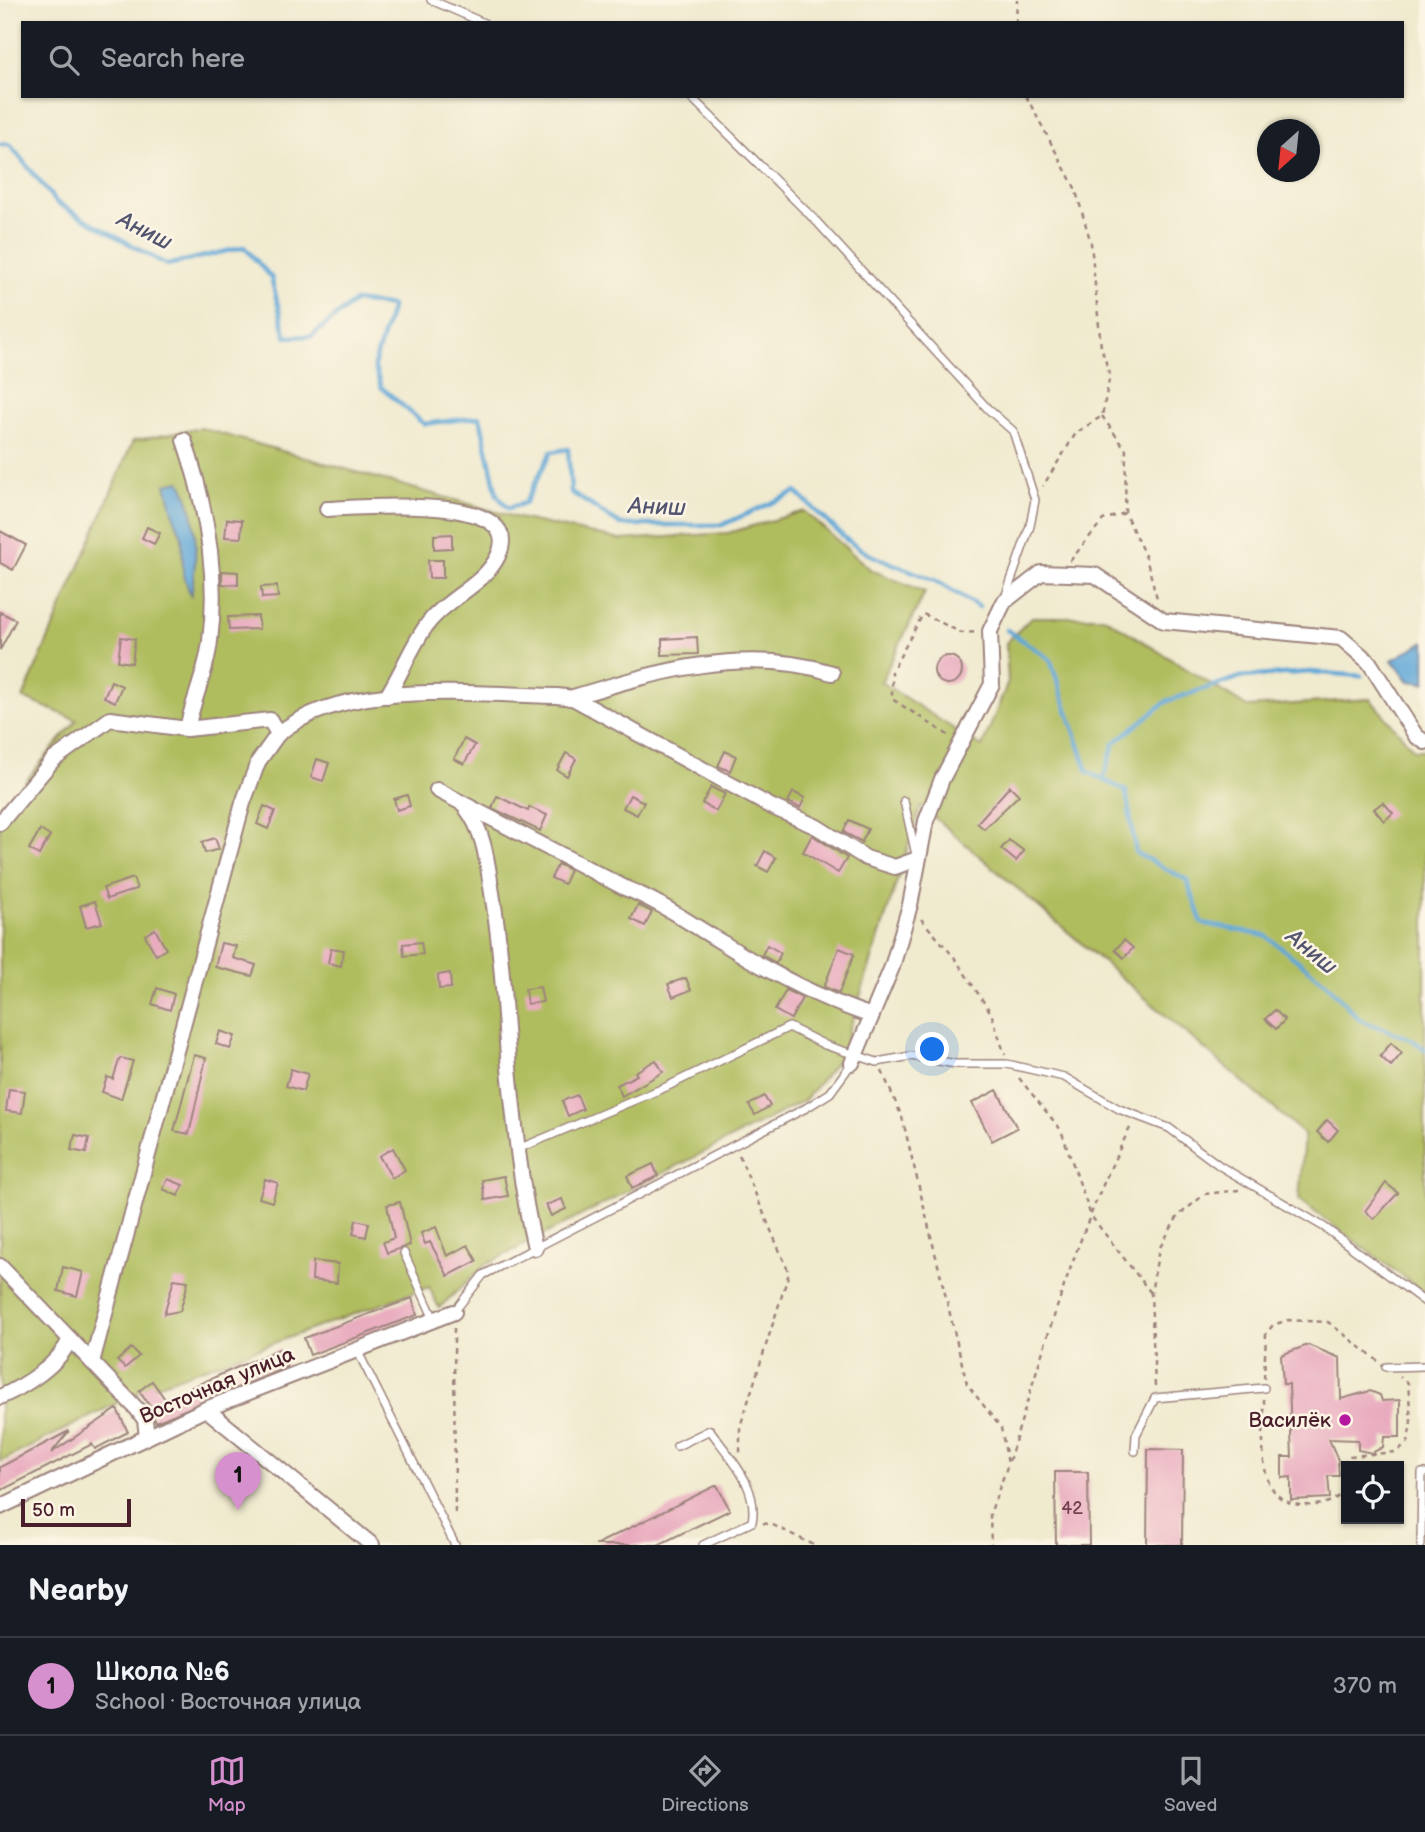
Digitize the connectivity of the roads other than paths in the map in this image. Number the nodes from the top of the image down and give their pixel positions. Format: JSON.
{"nodes":[{"id":1,"x":431,"y":0,"type":"edge"},
{"id":2,"x":479,"y":21,"type":"edge"},
{"id":3,"x":692,"y":98,"type":"edge"},
{"id":4,"x":184,"y":440,"type":"dead end"},
{"id":5,"x":327,"y":509,"type":"dead end"},
{"id":6,"x":1004,"y":602,"type":"junction"},
{"id":7,"x":832,"y":673,"type":"dead end"},
{"id":8,"x":387,"y":696,"type":"junction"},
{"id":9,"x":570,"y":698,"type":"junction"},
{"id":10,"x":187,"y":729,"type":"junction"},
{"id":11,"x":278,"y":734,"type":"junction"},
{"id":12,"x":1425,"y":742,"type":"edge"},
{"id":13,"x":437,"y":790,"type":"dead end"},
{"id":14,"x":904,"y":801,"type":"dead end"},
{"id":15,"x":463,"y":804,"type":"junction"},
{"id":16,"x":0,"y":823,"type":"edge"},
{"id":17,"x":917,"y":859,"type":"junction"},
{"id":18,"x":872,"y":1016,"type":"junction"},
{"id":19,"x":854,"y":1059,"type":"junction"},
{"id":20,"x":518,"y":1150,"type":"junction"},
{"id":21,"x":535,"y":1248,"type":"junction"},
{"id":22,"x":404,"y":1253,"type":"dead end"},
{"id":23,"x":0,"y":1266,"type":"edge"},
{"id":24,"x":1425,"y":1301,"type":"edge"},
{"id":25,"x":454,"y":1312,"type":"joint"},
{"id":26,"x":434,"y":1319,"type":"junction"},
{"id":27,"x":70,"y":1339,"type":"junction"},
{"id":28,"x":356,"y":1350,"type":"junction"},
{"id":29,"x":92,"y":1362,"type":"junction"},
{"id":30,"x":1425,"y":1366,"type":"edge"},
{"id":31,"x":1386,"y":1367,"type":"road end"},
{"id":32,"x":1264,"y":1388,"type":"road end"},
{"id":33,"x":0,"y":1397,"type":"edge"},
{"id":34,"x":206,"y":1409,"type":"junction"},
{"id":35,"x":147,"y":1437,"type":"junction"},
{"id":36,"x":677,"y":1446,"type":"dead end"},
{"id":37,"x":1135,"y":1451,"type":"dead end"},
{"id":38,"x":1425,"y":1473,"type":"edge"},
{"id":39,"x":0,"y":1507,"type":"edge"},
{"id":40,"x":372,"y":1545,"type":"edge"},
{"id":41,"x":454,"y":1545,"type":"edge"},
{"id":42,"x":703,"y":1545,"type":"edge"},
{"id":43,"x":1421,"y":1545,"type":"edge"}],
"edges":[{"from":1,"to":2,"type":"lane"},
{"from":3,"to":6,"type":"lane"},
{"from":4,"to":10,"type":"street"},
{"from":5,"to":8,"type":"street"},
{"from":6,"to":12,"type":"street"},
{"from":6,"to":17,"type":"street"},
{"from":7,"to":9,"type":"street"},
{"from":8,"to":9,"type":"street"},
{"from":8,"to":11,"type":"street"},
{"from":9,"to":17,"type":"street"},
{"from":10,"to":11,"type":"street"},
{"from":10,"to":16,"type":"street"},
{"from":11,"to":29,"type":"street"},
{"from":13,"to":15,"type":"street"},
{"from":14,"to":17,"type":"lane"},
{"from":15,"to":18,"type":"street"},
{"from":15,"to":20,"type":"street"},
{"from":17,"to":18,"type":"street"},
{"from":18,"to":19,"type":"street"},
{"from":19,"to":20,"type":"lane"},
{"from":19,"to":21,"type":"lane"},
{"from":19,"to":24,"type":"lane"},
{"from":20,"to":21,"type":"street"},
{"from":21,"to":25,"type":"lane"},
{"from":22,"to":26,"type":"lane"},
{"from":23,"to":27,"type":"street"},
{"from":25,"to":26,"type":"street","name":"Восточная улица"},
{"from":26,"to":28,"type":"street","name":"Восточная улица"},
{"from":27,"to":29,"type":"street"},
{"from":27,"to":33,"type":"street"},
{"from":28,"to":34,"type":"street","name":"Восточная улица"},
{"from":28,"to":41,"type":"lane"},
{"from":29,"to":35,"type":"street"},
{"from":30,"to":31,"type":"lane"},
{"from":32,"to":37,"type":"lane"},
{"from":34,"to":35,"type":"street","name":"Восточная улица"},
{"from":34,"to":40,"type":"street"},
{"from":35,"to":39,"type":"street","name":"Восточная улица"},
{"from":36,"to":42,"type":"lane"},
{"from":38,"to":43,"type":"lane"}]}
